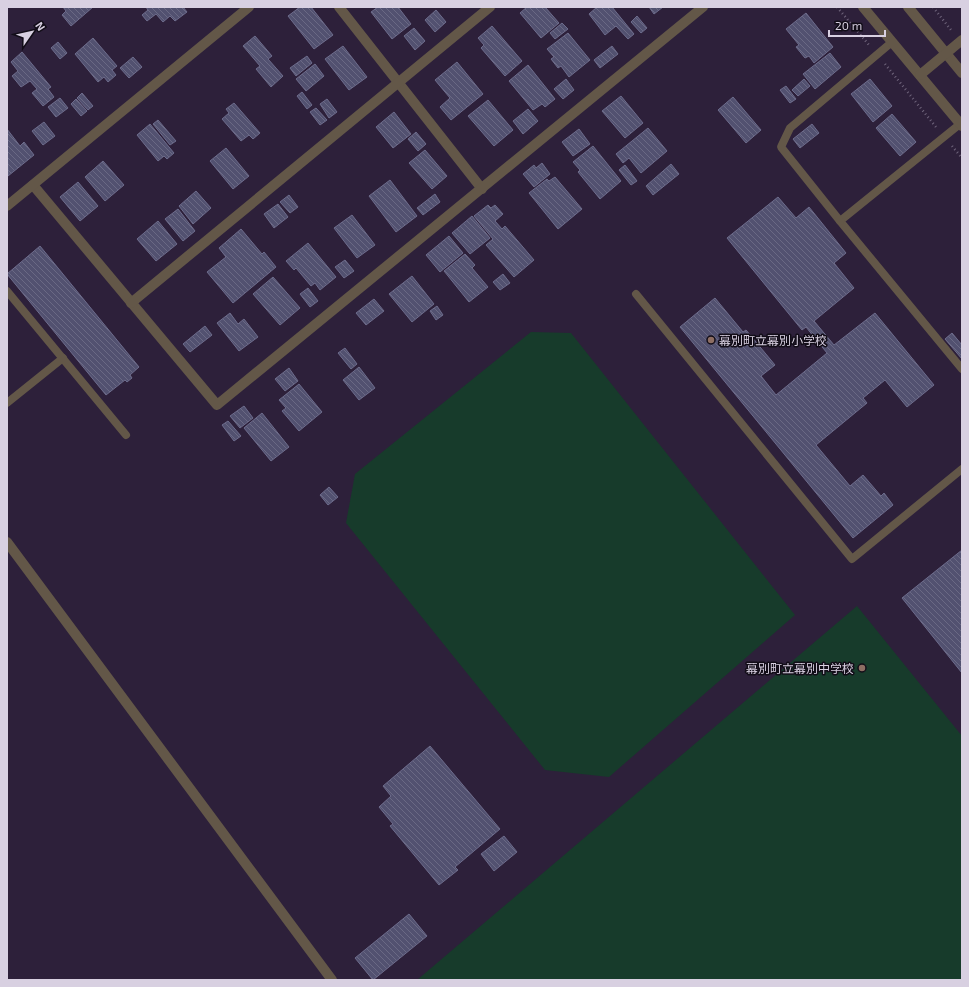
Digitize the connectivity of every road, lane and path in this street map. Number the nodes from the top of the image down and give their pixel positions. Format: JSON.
{"nodes":[{"id":1,"x":249,"y":7,"type":"edge"},
{"id":2,"x":339,"y":7,"type":"edge"},
{"id":3,"x":490,"y":7,"type":"edge"},
{"id":4,"x":703,"y":7,"type":"edge"},
{"id":5,"x":838,"y":7,"type":"edge"},
{"id":6,"x":863,"y":7,"type":"edge"},
{"id":7,"x":908,"y":7,"type":"edge"},
{"id":8,"x":933,"y":7,"type":"edge"},
{"id":9,"x":961,"y":41,"type":"edge"},
{"id":10,"x":892,"y":42,"type":"junction"},
{"id":11,"x":946,"y":53,"type":"junction"},
{"id":12,"x":877,"y":55,"type":"junction"},
{"id":13,"x":962,"y":72,"type":"edge"},
{"id":14,"x":920,"y":75,"type":"junction"},
{"id":15,"x":398,"y":83,"type":"junction"},
{"id":16,"x":961,"y":125,"type":"edge"},
{"id":17,"x":944,"y":136,"type":"junction"},
{"id":18,"x":962,"y":158,"type":"edge"},
{"id":19,"x":33,"y":185,"type":"junction"},
{"id":20,"x":482,"y":189,"type":"junction"},
{"id":21,"x":7,"y":206,"type":"edge"},
{"id":22,"x":840,"y":221,"type":"junction"},
{"id":23,"x":7,"y":290,"type":"edge"},
{"id":24,"x":636,"y":294,"type":"dead end"},
{"id":25,"x":131,"y":303,"type":"junction"},
{"id":26,"x":63,"y":358,"type":"junction"},
{"id":27,"x":962,"y":369,"type":"edge"},
{"id":28,"x":7,"y":403,"type":"edge"},
{"id":29,"x":126,"y":435,"type":"dead end"},
{"id":30,"x":962,"y":469,"type":"edge"},
{"id":31,"x":7,"y":542,"type":"edge"},
{"id":32,"x":332,"y":980,"type":"edge"}],
"edges":[{"from":1,"to":19,"type":"street"},
{"from":2,"to":15,"type":"street"},
{"from":3,"to":15,"type":"street"},
{"from":4,"to":20,"type":"street"},
{"from":5,"to":12,"type":"path"},
{"from":6,"to":10,"type":"street"},
{"from":7,"to":11,"type":"street"},
{"from":8,"to":9,"type":"path"},
{"from":9,"to":11,"type":"street"},
{"from":10,"to":12,"type":"lane"},
{"from":10,"to":14,"type":"street"},
{"from":11,"to":13,"type":"street"},
{"from":11,"to":14,"type":"street"},
{"from":12,"to":17,"type":"path"},
{"from":12,"to":22,"type":"lane"},
{"from":14,"to":16,"type":"street"},
{"from":15,"to":20,"type":"street"},
{"from":15,"to":25,"type":"street"},
{"from":16,"to":17,"type":"lane"},
{"from":17,"to":18,"type":"path"},
{"from":17,"to":22,"type":"lane"},
{"from":19,"to":21,"type":"street"},
{"from":19,"to":25,"type":"street"},
{"from":20,"to":25,"type":"street"},
{"from":22,"to":27,"type":"lane"},
{"from":23,"to":26,"type":"lane"},
{"from":24,"to":30,"type":"lane"},
{"from":26,"to":28,"type":"lane"},
{"from":26,"to":29,"type":"lane"},
{"from":31,"to":32,"type":"street"}]}
